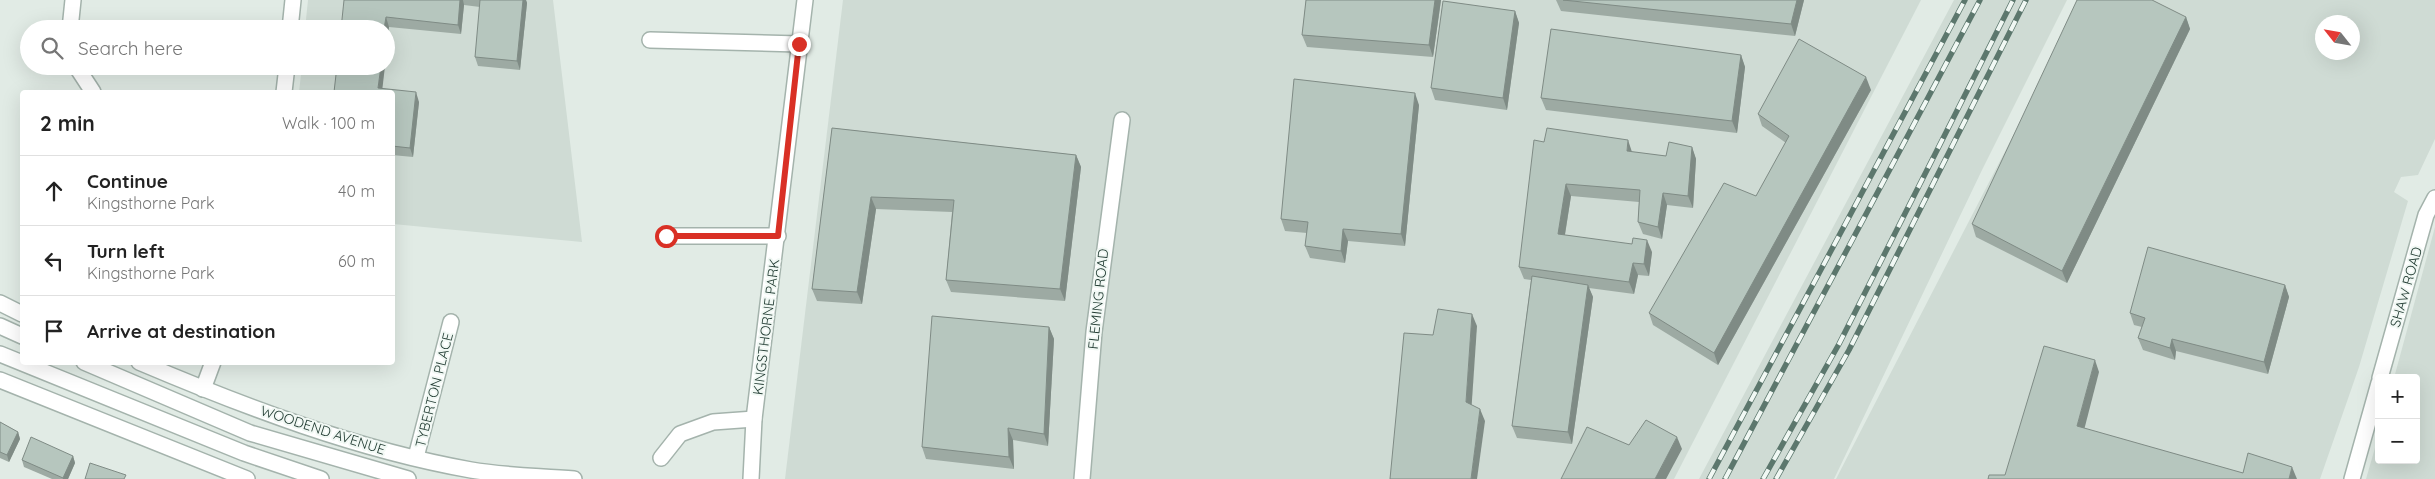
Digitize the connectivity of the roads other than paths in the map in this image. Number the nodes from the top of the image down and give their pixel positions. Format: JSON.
{"nodes":[{"id":1,"x":73,"y":0,"type":"edge"},
{"id":2,"x":293,"y":0,"type":"edge"},
{"id":3,"x":805,"y":0,"type":"edge"},
{"id":4,"x":71,"y":20,"type":"edge"},
{"id":5,"x":291,"y":20,"type":"edge"},
{"id":6,"x":650,"y":40,"type":"dead end"},
{"id":7,"x":799,"y":44,"type":"junction"},
{"id":8,"x":82,"y":75,"type":"edge"},
{"id":9,"x":286,"y":75,"type":"edge"},
{"id":10,"x":92,"y":90,"type":"edge"},
{"id":11,"x":284,"y":90,"type":"edge"},
{"id":12,"x":1122,"y":120,"type":"dead end"},
{"id":13,"x":2435,"y":198,"type":"edge"},
{"id":14,"x":666,"y":236,"type":"dead end"},
{"id":15,"x":778,"y":236,"type":"junction"},
{"id":16,"x":0,"y":304,"type":"edge"},
{"id":17,"x":20,"y":313,"type":"edge"},
{"id":18,"x":451,"y":322,"type":"dead end"},
{"id":19,"x":0,"y":326,"type":"edge"},
{"id":20,"x":20,"y":335,"type":"edge"},
{"id":21,"x":0,"y":354,"type":"edge"},
{"id":22,"x":20,"y":362,"type":"edge"},
{"id":23,"x":27,"y":365,"type":"edge"},
{"id":24,"x":91,"y":365,"type":"edge"},
{"id":25,"x":146,"y":365,"type":"edge"},
{"id":26,"x":213,"y":365,"type":"edge"},
{"id":27,"x":2381,"y":374,"type":"edge"},
{"id":28,"x":0,"y":380,"type":"edge"},
{"id":29,"x":203,"y":389,"type":"junction"},
{"id":30,"x":2375,"y":397,"type":"edge"},
{"id":31,"x":754,"y":419,"type":"junction"},
{"id":32,"x":416,"y":457,"type":"junction"},
{"id":33,"x":661,"y":458,"type":"dead end"},
{"id":34,"x":247,"y":479,"type":"edge"},
{"id":35,"x":322,"y":479,"type":"edge"},
{"id":36,"x":408,"y":479,"type":"edge"},
{"id":37,"x":574,"y":479,"type":"edge"},
{"id":38,"x":751,"y":479,"type":"edge"},
{"id":39,"x":1082,"y":479,"type":"edge"},
{"id":40,"x":2352,"y":479,"type":"edge"}],
"edges":[{"from":1,"to":4,"type":"street"},
{"from":2,"to":5,"type":"street"},
{"from":3,"to":7,"type":"street","name":"KINGSTHORNE PARK"},
{"from":6,"to":7,"type":"street"},
{"from":7,"to":15,"type":"street","name":"KINGSTHORNE PARK"},
{"from":8,"to":10,"type":"street"},
{"from":9,"to":11,"type":"street"},
{"from":12,"to":39,"type":"street","name":"FLEMING ROAD"},
{"from":13,"to":27,"type":"street","name":"SHAW ROAD"},
{"from":14,"to":15,"type":"street"},
{"from":15,"to":31,"type":"street","name":"KINGSTHORNE PARK"},
{"from":16,"to":17,"type":"street"},
{"from":18,"to":32,"type":"street","name":"TYBERTON PLACE"},
{"from":19,"to":20,"type":"street"},
{"from":21,"to":22,"type":"street"},
{"from":23,"to":35,"type":"street"},
{"from":24,"to":36,"type":"street","name":"WOODEND AVENUE"},
{"from":25,"to":29,"type":"street","name":"WOODEND AVENUE"},
{"from":26,"to":29,"type":"street"},
{"from":28,"to":34,"type":"street"},
{"from":29,"to":32,"type":"street","name":"WOODEND AVENUE"},
{"from":30,"to":40,"type":"street"},
{"from":31,"to":33,"type":"street"},
{"from":31,"to":38,"type":"street","name":"KINGSTHORNE PARK"},
{"from":32,"to":37,"type":"street","name":"WOODEND AVENUE"}]}
